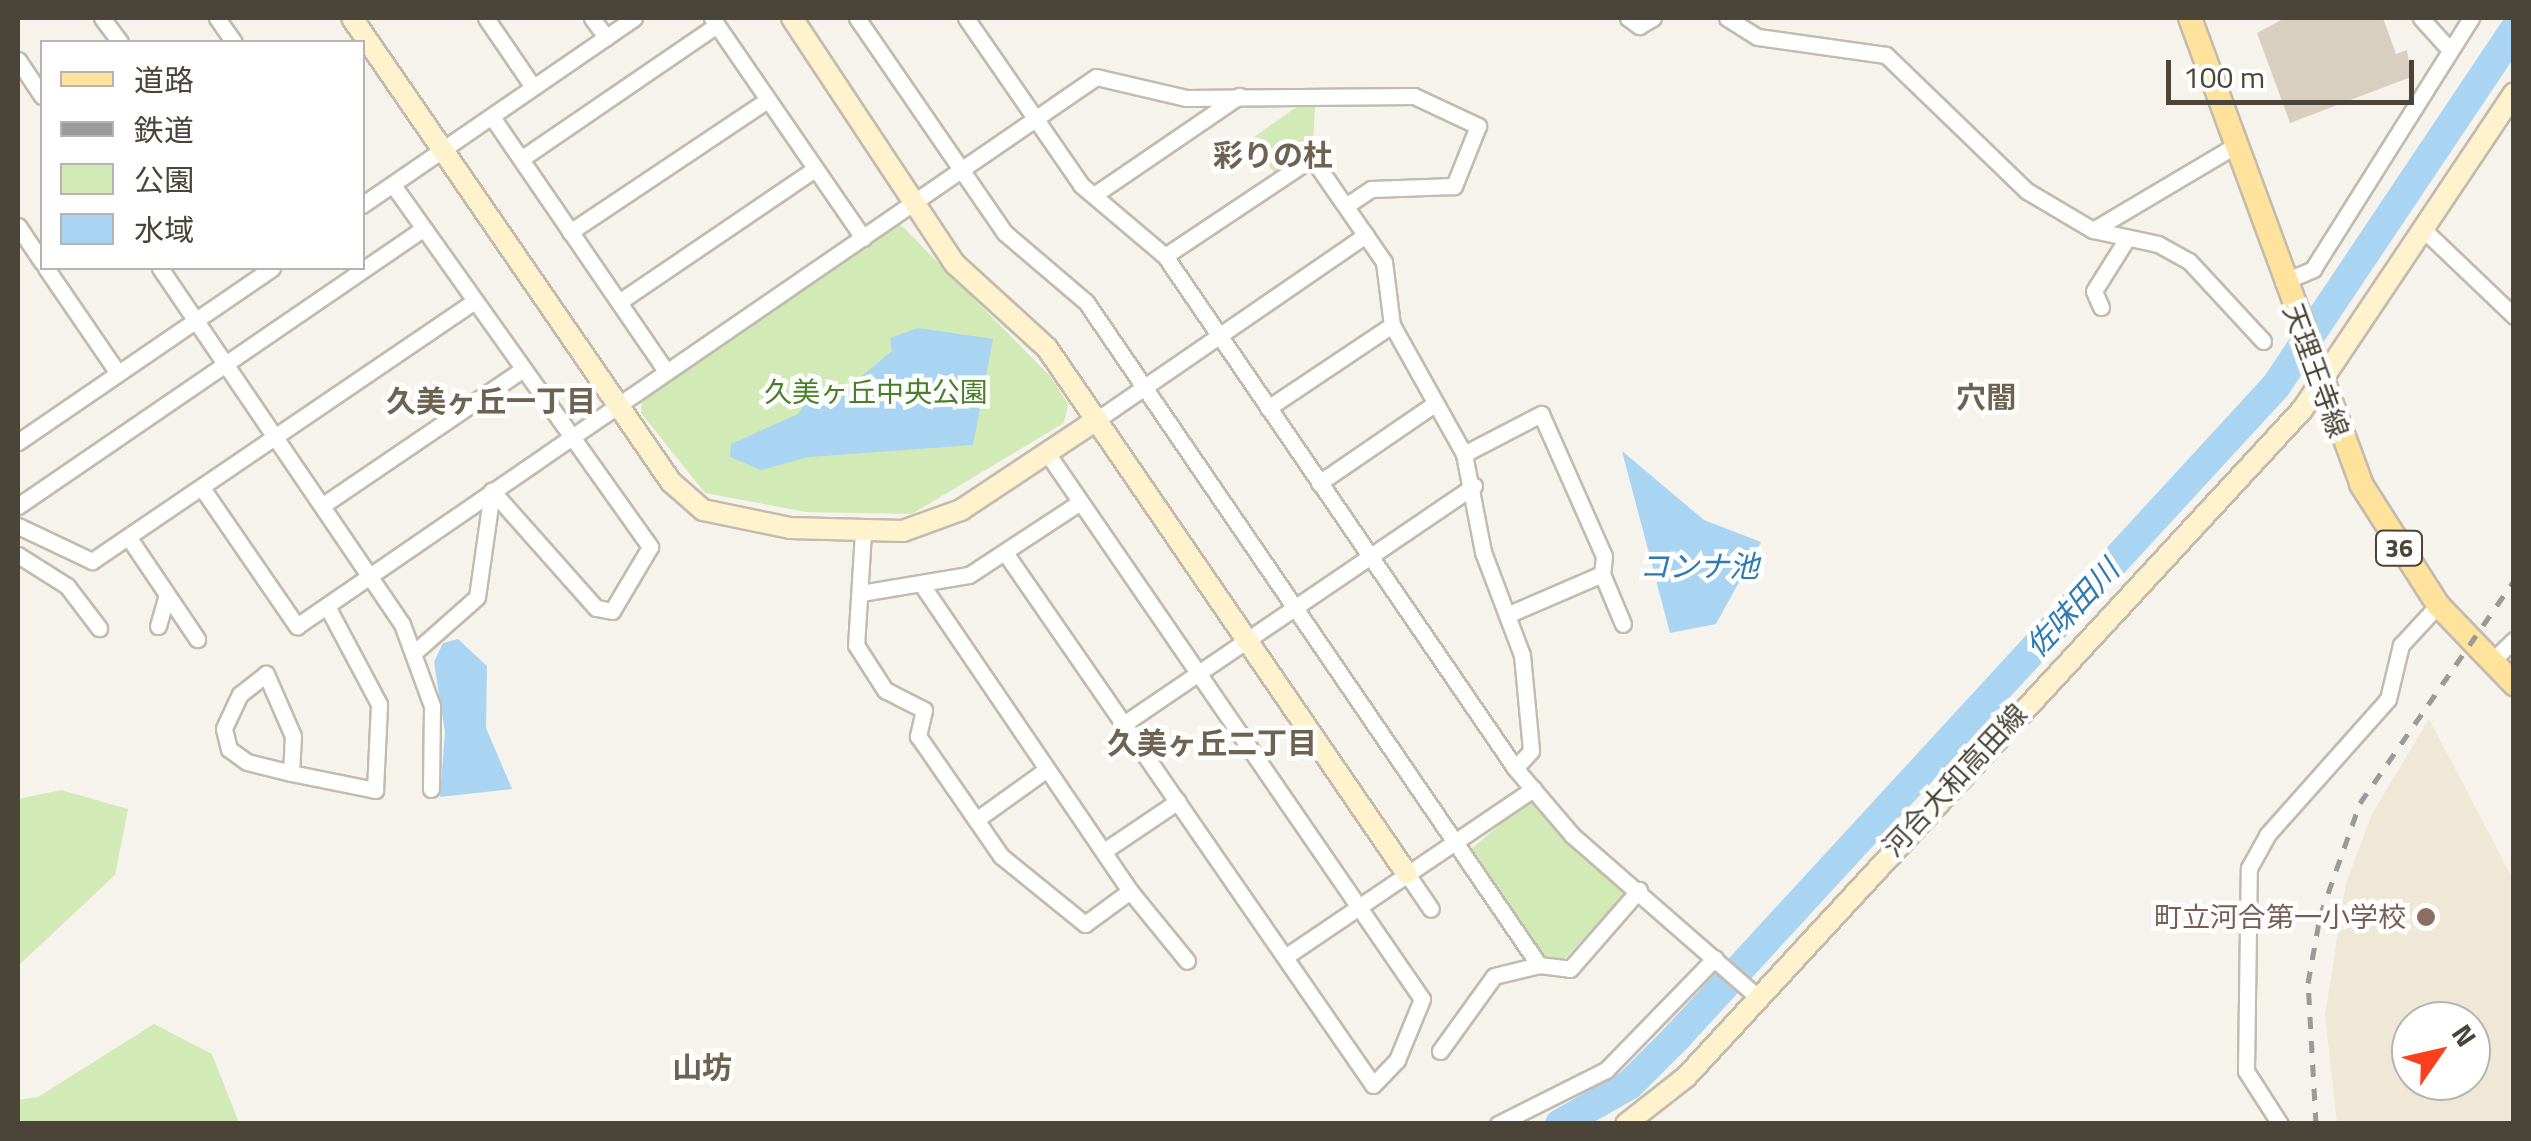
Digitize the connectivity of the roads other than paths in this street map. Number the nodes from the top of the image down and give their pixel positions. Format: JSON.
{"nodes":[{"id":1,"x":102,"y":18,"type":"edge"},
{"id":2,"x":217,"y":18,"type":"edge"},
{"id":3,"x":352,"y":18,"type":"edge"},
{"id":4,"x":486,"y":18,"type":"edge"},
{"id":5,"x":592,"y":18,"type":"edge"},
{"id":6,"x":634,"y":18,"type":"edge"},
{"id":7,"x":792,"y":18,"type":"edge"},
{"id":8,"x":856,"y":18,"type":"edge"},
{"id":9,"x":966,"y":18,"type":"edge"},
{"id":10,"x":1628,"y":18,"type":"edge"},
{"id":11,"x":1652,"y":18,"type":"edge"},
{"id":12,"x":1727,"y":18,"type":"edge"},
{"id":13,"x":2190,"y":18,"type":"edge"},
{"id":14,"x":2421,"y":18,"type":"edge"},
{"id":15,"x":2471,"y":18,"type":"edge"},
{"id":16,"x":714,"y":22,"type":"edge"},
{"id":17,"x":606,"y":37,"type":"junction"},
{"id":18,"x":118,"y":40,"type":"edge"},
{"id":19,"x":233,"y":40,"type":"edge"},
{"id":20,"x":2449,"y":49,"type":"junction"},
{"id":21,"x":18,"y":60,"type":"edge"},
{"id":22,"x":533,"y":88,"type":"junction"},
{"id":23,"x":40,"y":93,"type":"edge"},
{"id":24,"x":1243,"y":93,"type":"junction"},
{"id":25,"x":2514,"y":93,"type":"edge"},
{"id":26,"x":767,"y":100,"type":"junction"},
{"id":27,"x":492,"y":116,"type":"junction"},
{"id":28,"x":1034,"y":119,"type":"junction"},
{"id":29,"x":2236,"y":145,"type":"junction"},
{"id":30,"x":443,"y":150,"type":"junction"},
{"id":31,"x":521,"y":159,"type":"junction"},
{"id":32,"x":814,"y":169,"type":"junction"},
{"id":33,"x":962,"y":170,"type":"junction"},
{"id":34,"x":392,"y":185,"type":"junction"},
{"id":35,"x":1094,"y":196,"type":"junction"},
{"id":36,"x":365,"y":204,"type":"edge"},
{"id":37,"x":913,"y":204,"type":"junction"},
{"id":38,"x":1346,"y":206,"type":"junction"},
{"id":39,"x":18,"y":226,"type":"edge"},
{"id":40,"x":423,"y":229,"type":"junction"},
{"id":41,"x":2093,"y":230,"type":"junction"},
{"id":42,"x":570,"y":232,"type":"junction"},
{"id":43,"x":2425,"y":232,"type":"junction"},
{"id":44,"x":1366,"y":235,"type":"junction"},
{"id":45,"x":863,"y":238,"type":"junction"},
{"id":46,"x":2126,"y":240,"type":"junction"},
{"id":47,"x":1165,"y":256,"type":"junction"},
{"id":48,"x":40,"y":259,"type":"edge"},
{"id":49,"x":365,"y":268,"type":"edge"},
{"id":50,"x":47,"y":270,"type":"edge"},
{"id":51,"x":161,"y":270,"type":"edge"},
{"id":52,"x":269,"y":270,"type":"edge"},
{"id":53,"x":362,"y":270,"type":"edge"},
{"id":54,"x":2283,"y":282,"type":"junction"},
{"id":55,"x":474,"y":301,"type":"junction"},
{"id":56,"x":619,"y":302,"type":"junction"},
{"id":57,"x":2101,"y":307,"type":"dead end"},
{"id":58,"x":2514,"y":316,"type":"edge"},
{"id":59,"x":196,"y":320,"type":"junction"},
{"id":60,"x":1392,"y":324,"type":"junction"},
{"id":61,"x":1218,"y":334,"type":"junction"},
{"id":62,"x":2263,"y":341,"type":"dead end"},
{"id":63,"x":225,"y":363,"type":"junction"},
{"id":64,"x":520,"y":371,"type":"junction"},
{"id":65,"x":666,"y":372,"type":"junction"},
{"id":66,"x":118,"y":373,"type":"junction"},
{"id":67,"x":2318,"y":380,"type":"junction"},
{"id":68,"x":1144,"y":386,"type":"junction"},
{"id":69,"x":616,"y":405,"type":"junction"},
{"id":70,"x":1433,"y":405,"type":"junction"},
{"id":71,"x":1268,"y":408,"type":"junction"},
{"id":72,"x":1098,"y":418,"type":"junction"},
{"id":73,"x":276,"y":436,"type":"junction"},
{"id":74,"x":567,"y":439,"type":"junction"},
{"id":75,"x":18,"y":442,"type":"edge"},
{"id":76,"x":1047,"y":453,"type":"junction"},
{"id":77,"x":1464,"y":454,"type":"junction"},
{"id":78,"x":1318,"y":484,"type":"junction"},
{"id":79,"x":1474,"y":486,"type":"junction"},
{"id":80,"x":202,"y":488,"type":"junction"},
{"id":81,"x":492,"y":491,"type":"junction"},
{"id":82,"x":1080,"y":502,"type":"junction"},
{"id":83,"x":323,"y":505,"type":"junction"},
{"id":84,"x":18,"y":506,"type":"edge"},
{"id":85,"x":18,"y":526,"type":"edge"},
{"id":86,"x":863,"y":532,"type":"junction"},
{"id":87,"x":129,"y":538,"type":"junction"},
{"id":88,"x":1006,"y":554,"type":"junction"},
{"id":89,"x":18,"y":556,"type":"edge"},
{"id":90,"x":1370,"y":556,"type":"junction"},
{"id":91,"x":370,"y":574,"type":"junction"},
{"id":92,"x":1602,"y":574,"type":"junction"},
{"id":93,"x":924,"y":589,"type":"junction"},
{"id":94,"x":861,"y":593,"type":"junction"},
{"id":95,"x":167,"y":595,"type":"junction"},
{"id":96,"x":2438,"y":605,"type":"junction"},
{"id":97,"x":328,"y":606,"type":"junction"},
{"id":98,"x":1296,"y":606,"type":"junction"},
{"id":99,"x":1508,"y":615,"type":"junction"},
{"id":100,"x":1623,"y":624,"type":"dead end"},
{"id":101,"x":158,"y":626,"type":"dead end"},
{"id":102,"x":98,"y":628,"type":"dead end"},
{"id":103,"x":198,"y":639,"type":"dead end"},
{"id":104,"x":1247,"y":640,"type":"junction"},
{"id":105,"x":2514,"y":640,"type":"edge"},
{"id":106,"x":416,"y":651,"type":"junction"},
{"id":107,"x":2490,"y":663,"type":"junction"},
{"id":108,"x":1198,"y":673,"type":"junction"},
{"id":109,"x":2514,"y":684,"type":"edge"},
{"id":110,"x":1124,"y":723,"type":"junction"},
{"id":111,"x":1515,"y":768,"type":"junction"},
{"id":112,"x":1047,"y":769,"type":"junction"},
{"id":113,"x":290,"y":772,"type":"junction"},
{"id":114,"x":431,"y":789,"type":"dead end"},
{"id":115,"x":1533,"y":789,"type":"junction"},
{"id":116,"x":1178,"y":801,"type":"junction"},
{"id":117,"x":976,"y":820,"type":"junction"},
{"id":118,"x":1456,"y":842,"type":"junction"},
{"id":119,"x":1104,"y":851,"type":"junction"},
{"id":120,"x":1408,"y":874,"type":"junction"},
{"id":121,"x":1639,"y":890,"type":"junction"},
{"id":122,"x":1130,"y":891,"type":"junction"},
{"id":123,"x":1359,"y":908,"type":"junction"},
{"id":124,"x":1431,"y":909,"type":"dead end"},
{"id":125,"x":1284,"y":958,"type":"junction"},
{"id":126,"x":1715,"y":958,"type":"junction"},
{"id":127,"x":1187,"y":961,"type":"dead end"},
{"id":128,"x":1539,"y":965,"type":"junction"},
{"id":129,"x":1758,"y":997,"type":"junction"},
{"id":130,"x":1440,"y":1051,"type":"dead end"},
{"id":131,"x":1498,"y":1124,"type":"edge"},
{"id":132,"x":1626,"y":1124,"type":"edge"},
{"id":133,"x":2280,"y":1124,"type":"edge"}],
"edges":[{"from":1,"to":18,"type":"street"},
{"from":2,"to":19,"type":"street"},
{"from":3,"to":30,"type":"street"},
{"from":4,"to":22,"type":"street"},
{"from":5,"to":17,"type":"street"},
{"from":6,"to":17,"type":"street"},
{"from":7,"to":37,"type":"street"},
{"from":8,"to":33,"type":"street"},
{"from":9,"to":28,"type":"street"},
{"from":10,"to":11,"type":"street"},
{"from":12,"to":41,"type":"street"},
{"from":13,"to":29,"type":"main road","name":"天理王寺線","number":"36"},
{"from":14,"to":20,"type":"street"},
{"from":15,"to":20,"type":"street"},
{"from":16,"to":26,"type":"street"},
{"from":16,"to":31,"type":"street"},
{"from":17,"to":22,"type":"street"},
{"from":20,"to":54,"type":"street"},
{"from":21,"to":23,"type":"street"},
{"from":22,"to":27,"type":"street"},
{"from":24,"to":28,"type":"street"},
{"from":24,"to":35,"type":"street"},
{"from":24,"to":38,"type":"street"},
{"from":25,"to":43,"type":"street","name":"河合大和高田線"},
{"from":26,"to":32,"type":"street"},
{"from":26,"to":42,"type":"street"},
{"from":27,"to":30,"type":"street"},
{"from":27,"to":31,"type":"street"},
{"from":28,"to":33,"type":"street"},
{"from":28,"to":35,"type":"street"},
{"from":29,"to":41,"type":"street"},
{"from":29,"to":54,"type":"main road","name":"天理王寺線","number":"36"},
{"from":30,"to":34,"type":"street"},
{"from":30,"to":69,"type":"street"},
{"from":31,"to":42,"type":"street"},
{"from":32,"to":45,"type":"street"},
{"from":32,"to":56,"type":"street"},
{"from":33,"to":37,"type":"street"},
{"from":33,"to":68,"type":"street"},
{"from":34,"to":36,"type":"street"},
{"from":34,"to":40,"type":"street"},
{"from":35,"to":47,"type":"street"},
{"from":37,"to":45,"type":"street"},
{"from":37,"to":72,"type":"street"},
{"from":38,"to":44,"type":"street"},
{"from":38,"to":47,"type":"street"},
{"from":39,"to":48,"type":"street"},
{"from":40,"to":49,"type":"street"},
{"from":40,"to":55,"type":"street"},
{"from":41,"to":46,"type":"street"},
{"from":42,"to":56,"type":"street"},
{"from":43,"to":58,"type":"street"},
{"from":43,"to":67,"type":"street","name":"河合大和高田線"},
{"from":44,"to":60,"type":"street"},
{"from":44,"to":61,"type":"street"},
{"from":45,"to":65,"type":"street"},
{"from":46,"to":57,"type":"street"},
{"from":46,"to":62,"type":"street"},
{"from":47,"to":61,"type":"street"},
{"from":50,"to":66,"type":"street"},
{"from":51,"to":59,"type":"street"},
{"from":52,"to":59,"type":"street"},
{"from":53,"to":63,"type":"street"},
{"from":54,"to":67,"type":"main road","name":"天理王寺線","number":"36"},
{"from":55,"to":64,"type":"street"},
{"from":55,"to":73,"type":"street"},
{"from":56,"to":65,"type":"street"},
{"from":59,"to":63,"type":"street"},
{"from":59,"to":66,"type":"street"},
{"from":60,"to":70,"type":"street"},
{"from":60,"to":71,"type":"street"},
{"from":61,"to":68,"type":"street"},
{"from":61,"to":71,"type":"street"},
{"from":63,"to":73,"type":"street"},
{"from":63,"to":84,"type":"street"},
{"from":64,"to":74,"type":"street"},
{"from":64,"to":83,"type":"street"},
{"from":65,"to":69,"type":"street"},
{"from":66,"to":75,"type":"street"},
{"from":67,"to":96,"type":"main road","name":"天理王寺線","number":"36"},
{"from":67,"to":129,"type":"street","name":"河合大和高田線"},
{"from":68,"to":72,"type":"street"},
{"from":68,"to":98,"type":"street"},
{"from":69,"to":74,"type":"street"},
{"from":69,"to":86,"type":"street"},
{"from":70,"to":77,"type":"street"},
{"from":70,"to":78,"type":"street"},
{"from":71,"to":78,"type":"street"},
{"from":72,"to":76,"type":"street"},
{"from":72,"to":104,"type":"street"},
{"from":73,"to":80,"type":"street"},
{"from":73,"to":83,"type":"street"},
{"from":74,"to":81,"type":"street"},
{"from":74,"to":81,"type":"street"},
{"from":76,"to":82,"type":"street"},
{"from":76,"to":86,"type":"street"},
{"from":77,"to":79,"type":"street"},
{"from":77,"to":92,"type":"street"},
{"from":78,"to":90,"type":"street"},
{"from":79,"to":90,"type":"street"},
{"from":79,"to":99,"type":"street"},
{"from":80,"to":87,"type":"street"},
{"from":80,"to":97,"type":"street"},
{"from":81,"to":91,"type":"street"},
{"from":81,"to":106,"type":"street"},
{"from":82,"to":88,"type":"street"},
{"from":82,"to":108,"type":"street"},
{"from":83,"to":91,"type":"street"},
{"from":85,"to":87,"type":"street"},
{"from":86,"to":94,"type":"street"},
{"from":87,"to":95,"type":"street"},
{"from":88,"to":93,"type":"street"},
{"from":88,"to":110,"type":"street"},
{"from":89,"to":102,"type":"street"},
{"from":90,"to":98,"type":"street"},
{"from":90,"to":111,"type":"street"},
{"from":91,"to":97,"type":"street"},
{"from":91,"to":106,"type":"street"},
{"from":92,"to":99,"type":"street"},
{"from":92,"to":100,"type":"street"},
{"from":93,"to":94,"type":"street"},
{"from":93,"to":112,"type":"street"},
{"from":94,"to":117,"type":"street"},
{"from":95,"to":101,"type":"street"},
{"from":95,"to":103,"type":"street"},
{"from":96,"to":107,"type":"main road","name":"天理王寺線","number":"36"},
{"from":96,"to":133,"type":"street"},
{"from":97,"to":113,"type":"street"},
{"from":98,"to":104,"type":"street"},
{"from":98,"to":118,"type":"street"},
{"from":99,"to":111,"type":"street"},
{"from":104,"to":108,"type":"street"},
{"from":104,"to":120,"type":"street"},
{"from":105,"to":107,"type":"street"},
{"from":106,"to":114,"type":"street"},
{"from":107,"to":109,"type":"main road","name":"天理王寺線","number":"36"},
{"from":108,"to":110,"type":"street"},
{"from":108,"to":123,"type":"street"},
{"from":110,"to":116,"type":"street"},
{"from":111,"to":115,"type":"street"},
{"from":112,"to":117,"type":"street"},
{"from":112,"to":119,"type":"street"},
{"from":113,"to":113,"type":"street"},
{"from":115,"to":118,"type":"street"},
{"from":115,"to":121,"type":"street"},
{"from":116,"to":119,"type":"street"},
{"from":116,"to":125,"type":"street"},
{"from":117,"to":122,"type":"street"},
{"from":118,"to":120,"type":"street"},
{"from":118,"to":128,"type":"street"},
{"from":119,"to":122,"type":"street"},
{"from":120,"to":123,"type":"street"},
{"from":120,"to":124,"type":"street"},
{"from":121,"to":126,"type":"street"},
{"from":121,"to":128,"type":"street"},
{"from":122,"to":127,"type":"street"},
{"from":123,"to":125,"type":"street"},
{"from":123,"to":125,"type":"street"},
{"from":126,"to":129,"type":"street"},
{"from":126,"to":131,"type":"street"},
{"from":128,"to":130,"type":"street"},
{"from":129,"to":132,"type":"street","name":"河合大和高田線"}]}
